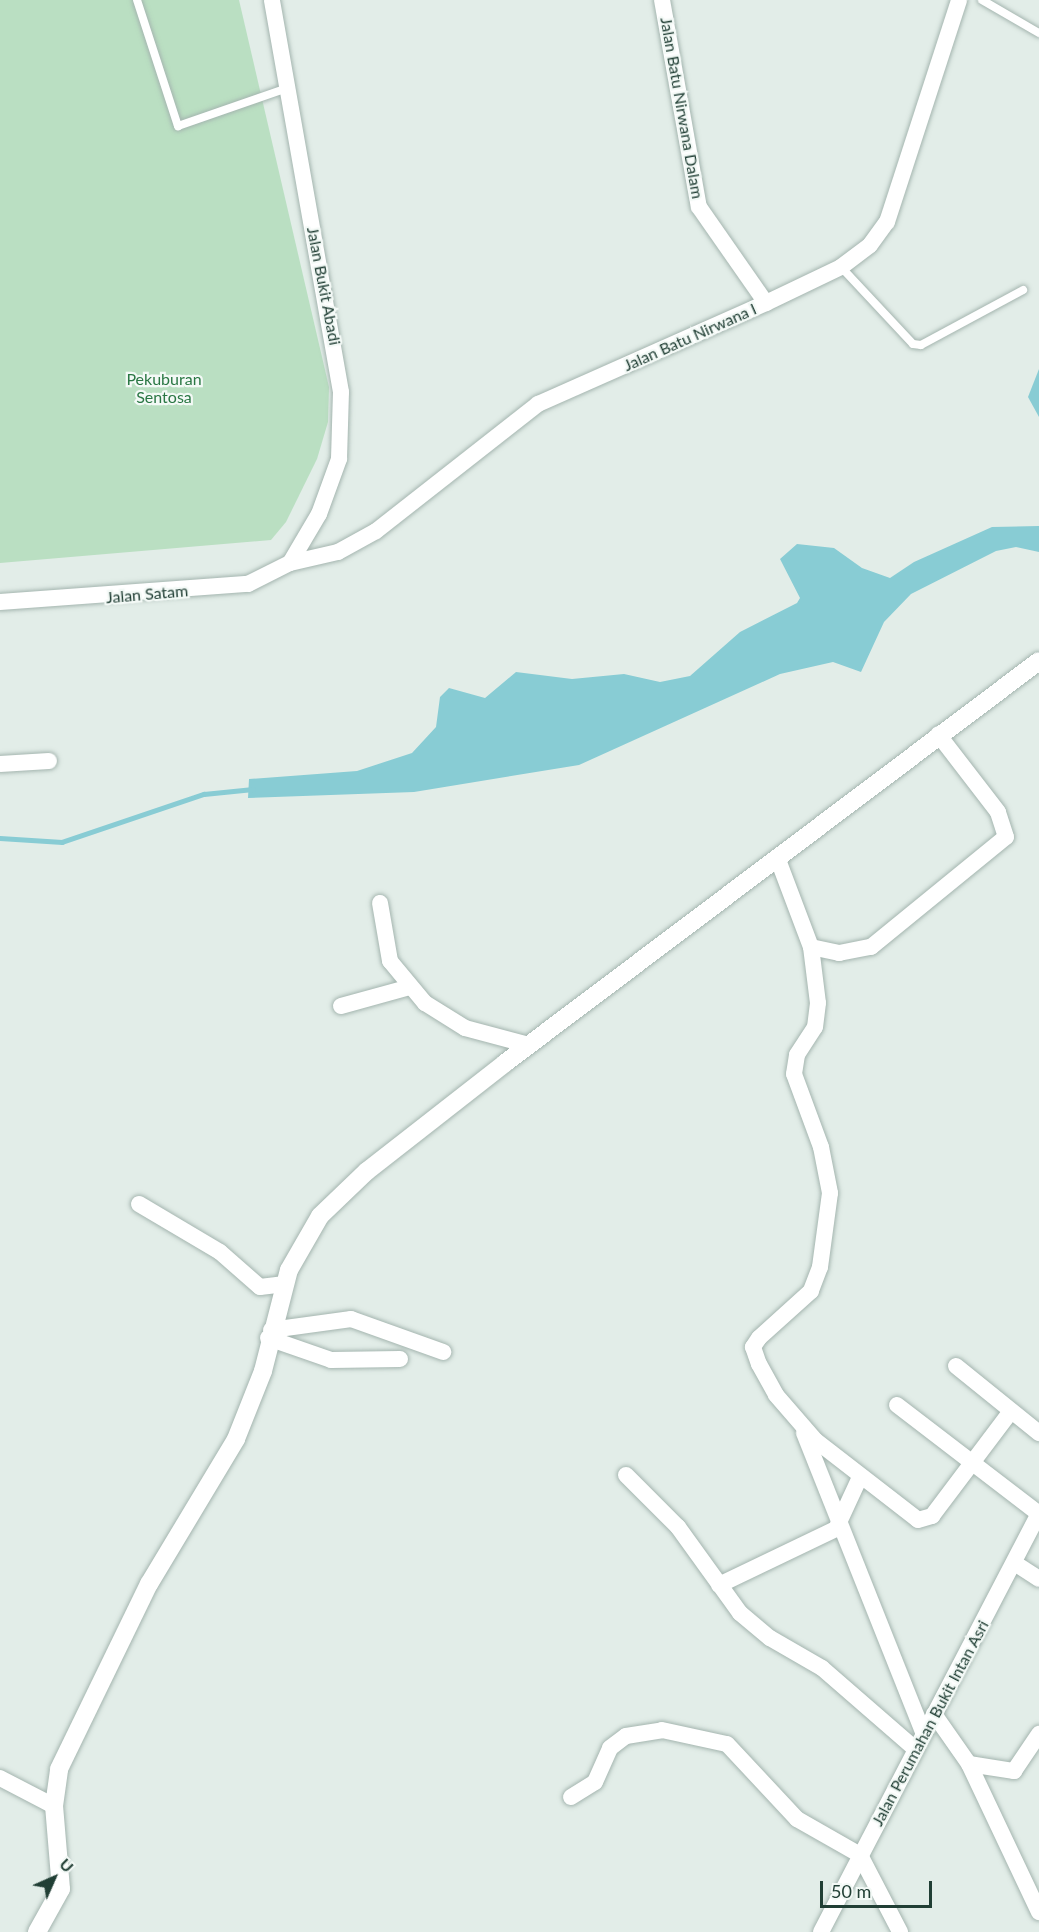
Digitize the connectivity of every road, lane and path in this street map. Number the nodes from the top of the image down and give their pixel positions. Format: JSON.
{"nodes":[{"id":1,"x":137,"y":0,"type":"edge"},
{"id":2,"x":272,"y":0,"type":"edge"},
{"id":3,"x":662,"y":0,"type":"edge"},
{"id":4,"x":959,"y":0,"type":"edge"},
{"id":5,"x":982,"y":0,"type":"edge"},
{"id":6,"x":1039,"y":33,"type":"edge"},
{"id":7,"x":287,"y":88,"type":"junction"},
{"id":8,"x":841,"y":267,"type":"junction"},
{"id":9,"x":1023,"y":290,"type":"dead end"},
{"id":10,"x":766,"y":303,"type":"junction"},
{"id":11,"x":290,"y":563,"type":"junction"},
{"id":12,"x":0,"y":602,"type":"edge"},
{"id":13,"x":1039,"y":661,"type":"edge"},
{"id":14,"x":938,"y":734,"type":"junction"},
{"id":15,"x":49,"y":761,"type":"dead end"},
{"id":16,"x":0,"y":764,"type":"edge"},
{"id":17,"x":777,"y":857,"type":"junction"},
{"id":18,"x":380,"y":903,"type":"dead end"},
{"id":19,"x":811,"y":946,"type":"junction"},
{"id":20,"x":410,"y":987,"type":"junction"},
{"id":21,"x":341,"y":1006,"type":"dead end"},
{"id":22,"x":529,"y":1045,"type":"junction"},
{"id":23,"x":139,"y":1204,"type":"dead end"},
{"id":24,"x":285,"y":1284,"type":"junction"},
{"id":25,"x":269,"y":1334,"type":"junction"},
{"id":26,"x":443,"y":1352,"type":"dead end"},
{"id":27,"x":400,"y":1359,"type":"dead end"},
{"id":28,"x":956,"y":1366,"type":"dead end"},
{"id":29,"x":897,"y":1405,"type":"dead end"},
{"id":30,"x":1011,"y":1411,"type":"junction"},
{"id":31,"x":801,"y":1424,"type":"junction"},
{"id":32,"x":1039,"y":1433,"type":"edge"},
{"id":33,"x":969,"y":1461,"type":"junction"},
{"id":34,"x":626,"y":1475,"type":"dead end"},
{"id":35,"x":860,"y":1477,"type":"junction"},
{"id":36,"x":1039,"y":1514,"type":"edge"},
{"id":37,"x":841,"y":1520,"type":"junction"},
{"id":38,"x":1016,"y":1563,"type":"junction"},
{"id":39,"x":1039,"y":1579,"type":"edge"},
{"id":40,"x":719,"y":1585,"type":"junction"},
{"id":41,"x":934,"y":1714,"type":"junction"},
{"id":42,"x":923,"y":1732,"type":"junction"},
{"id":43,"x":1039,"y":1734,"type":"edge"},
{"id":44,"x":914,"y":1748,"type":"junction"},
{"id":45,"x":969,"y":1764,"type":"junction"},
{"id":46,"x":0,"y":1778,"type":"edge"},
{"id":47,"x":571,"y":1797,"type":"dead end"},
{"id":48,"x":54,"y":1806,"type":"junction"},
{"id":49,"x":860,"y":1855,"type":"junction"},
{"id":50,"x":1039,"y":1912,"type":"edge"},
{"id":51,"x":37,"y":1932,"type":"edge"},
{"id":52,"x":821,"y":1932,"type":"edge"},
{"id":53,"x":900,"y":1932,"type":"edge"}],
"edges":[{"from":1,"to":7,"type":"lane"},
{"from":2,"to":7,"type":"street","name":"Jalan Bukit Abadi"},
{"from":3,"to":10,"type":"street","name":"Jalan Batu Nirwana Dalam"},
{"from":4,"to":8,"type":"street","name":"Jalan Batu Nirwana I"},
{"from":5,"to":6,"type":"lane"},
{"from":7,"to":11,"type":"street","name":"Jalan Bukit Abadi"},
{"from":8,"to":9,"type":"lane"},
{"from":8,"to":10,"type":"street","name":"Jalan Batu Nirwana I"},
{"from":10,"to":11,"type":"street","name":"Jalan Batu Nirwana I"},
{"from":11,"to":12,"type":"street","name":"Jalan Satam"},
{"from":13,"to":14,"type":"street"},
{"from":14,"to":17,"type":"street"},
{"from":14,"to":19,"type":"street"},
{"from":15,"to":16,"type":"street"},
{"from":17,"to":19,"type":"street"},
{"from":17,"to":22,"type":"street"},
{"from":18,"to":20,"type":"street"},
{"from":19,"to":31,"type":"street"},
{"from":20,"to":21,"type":"street"},
{"from":20,"to":22,"type":"street"},
{"from":22,"to":24,"type":"street"},
{"from":23,"to":24,"type":"street"},
{"from":24,"to":25,"type":"street"},
{"from":25,"to":26,"type":"street"},
{"from":25,"to":27,"type":"street"},
{"from":25,"to":48,"type":"street"},
{"from":28,"to":30,"type":"street"},
{"from":29,"to":33,"type":"street"},
{"from":30,"to":32,"type":"street"},
{"from":30,"to":33,"type":"street"},
{"from":31,"to":35,"type":"street"},
{"from":31,"to":37,"type":"street"},
{"from":33,"to":35,"type":"street"},
{"from":33,"to":36,"type":"street"},
{"from":34,"to":40,"type":"street"},
{"from":35,"to":37,"type":"street"},
{"from":36,"to":38,"type":"street","name":"Jalan Perumahan Bukit Intan Asri"},
{"from":37,"to":40,"type":"street"},
{"from":37,"to":42,"type":"street"},
{"from":38,"to":39,"type":"street"},
{"from":38,"to":41,"type":"street","name":"Jalan Perumahan Bukit Intan Asri"},
{"from":40,"to":44,"type":"street"},
{"from":41,"to":42,"type":"street","name":"Jalan Perumahan Bukit Intan Asri"},
{"from":41,"to":45,"type":"street"},
{"from":42,"to":44,"type":"street","name":"Jalan Perumahan Bukit Intan Asri"},
{"from":43,"to":45,"type":"street"},
{"from":44,"to":49,"type":"street","name":"Jalan Perumahan Bukit Intan Asri"},
{"from":45,"to":50,"type":"street"},
{"from":46,"to":48,"type":"street"},
{"from":47,"to":49,"type":"street"},
{"from":48,"to":51,"type":"street"},
{"from":49,"to":52,"type":"street","name":"Jalan Perumahan Bukit Intan Asri"},
{"from":49,"to":53,"type":"street"}]}
